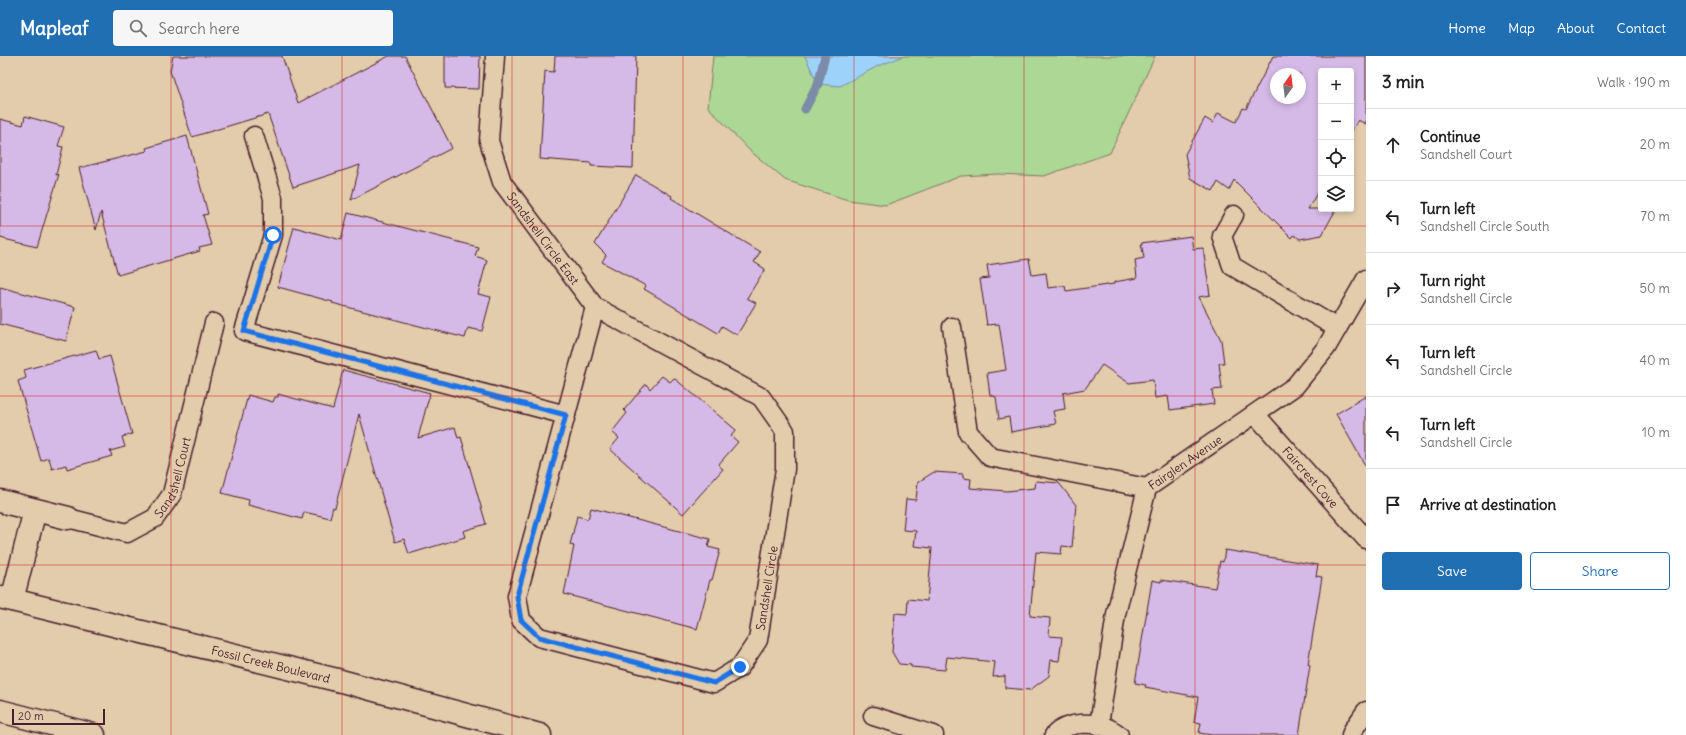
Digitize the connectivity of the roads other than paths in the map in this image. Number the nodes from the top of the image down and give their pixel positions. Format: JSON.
{"nodes":[{"id":1,"x":495,"y":56,"type":"edge"},
{"id":2,"x":254,"y":136,"type":"dead end"},
{"id":3,"x":1234,"y":215,"type":"dead end"},
{"id":4,"x":1366,"y":278,"type":"edge"},
{"id":5,"x":595,"y":307,"type":"junction"},
{"id":6,"x":214,"y":323,"type":"dead end"},
{"id":7,"x":952,"y":327,"type":"dead end"},
{"id":8,"x":1337,"y":328,"type":"junction"},
{"id":9,"x":1255,"y":414,"type":"junction"},
{"id":10,"x":566,"y":415,"type":"junction"},
{"id":11,"x":1147,"y":488,"type":"junction"},
{"id":12,"x":0,"y":501,"type":"edge"},
{"id":13,"x":35,"y":510,"type":"junction"},
{"id":14,"x":68,"y":518,"type":"joint"},
{"id":15,"x":1366,"y":539,"type":"edge"},
{"id":16,"x":6,"y":599,"type":"edge"},
{"id":17,"x":0,"y":711,"type":"edge"},
{"id":18,"x":1366,"y":711,"type":"edge"},
{"id":19,"x":873,"y":716,"type":"dead end"},
{"id":20,"x":1099,"y":725,"type":"junction"},
{"id":21,"x":94,"y":735,"type":"edge"},
{"id":22,"x":540,"y":735,"type":"edge"},
{"id":23,"x":934,"y":735,"type":"edge"},
{"id":24,"x":1054,"y":735,"type":"edge"},
{"id":25,"x":1119,"y":735,"type":"edge"},
{"id":26,"x":1351,"y":735,"type":"edge"}],
"edges":[{"from":1,"to":5,"type":"lane","name":"Sandshell Circle East"},
{"from":2,"to":10,"type":"lane"},
{"from":3,"to":8,"type":"lane"},
{"from":4,"to":8,"type":"lane","name":"Fairglen Avenue"},
{"from":5,"to":10,"type":"lane"},
{"from":5,"to":10,"type":"lane","name":"Sandshell Circle"},
{"from":6,"to":14,"type":"lane","name":"Sandshell Court"},
{"from":7,"to":11,"type":"lane"},
{"from":8,"to":9,"type":"lane","name":"Fairglen Avenue"},
{"from":9,"to":11,"type":"lane","name":"Fairglen Avenue"},
{"from":9,"to":15,"type":"lane","name":"Faircrest Cove"},
{"from":11,"to":20,"type":"lane","name":"Fairglen Avenue"},
{"from":12,"to":13,"type":"main road","name":"Sandshell Court"},
{"from":13,"to":14,"type":"main road","name":"Sandshell Court"},
{"from":13,"to":16,"type":"main road"},
{"from":16,"to":22,"type":"main road","name":"Fossil Creek Boulevard"},
{"from":17,"to":21,"type":"main road"},
{"from":18,"to":26,"type":"lane"},
{"from":19,"to":23,"type":"lane"},
{"from":20,"to":24,"type":"lane"},
{"from":20,"to":25,"type":"lane"}]}
